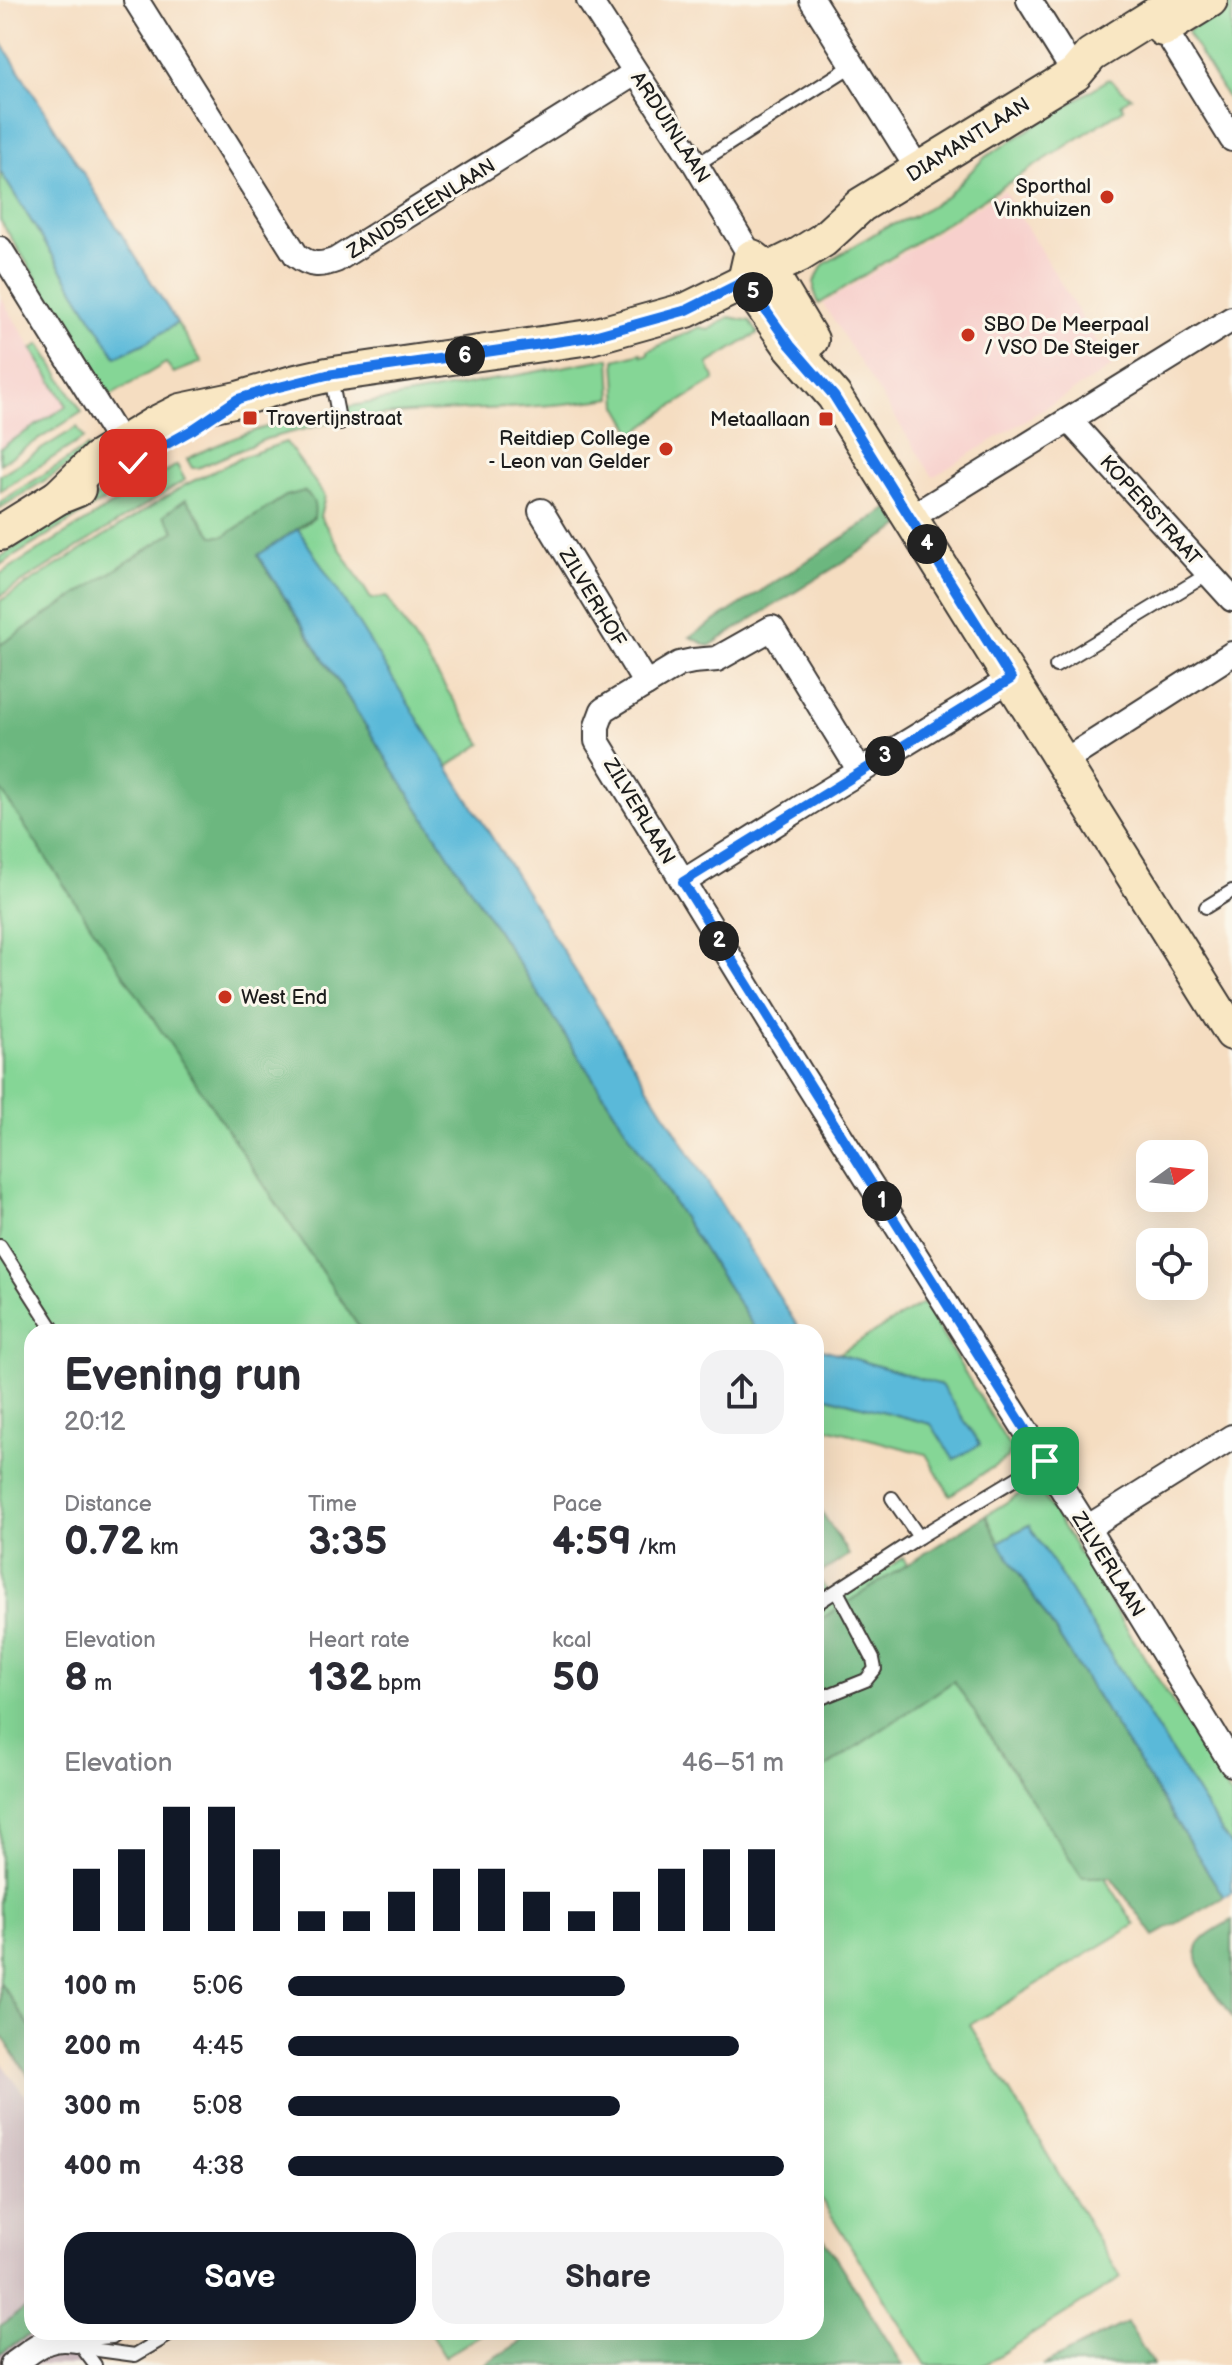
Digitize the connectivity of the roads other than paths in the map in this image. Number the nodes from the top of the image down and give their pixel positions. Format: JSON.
{"nodes":[{"id":1,"x":136,"y":0,"type":"edge"},
{"id":2,"x":589,"y":0,"type":"edge"},
{"id":3,"x":812,"y":0,"type":"edge"},
{"id":4,"x":1029,"y":0,"type":"edge"},
{"id":5,"x":1210,"y":0,"type":"edge"},
{"id":6,"x":1166,"y":14,"type":"edge"},
{"id":7,"x":853,"y":65,"type":"junction"},
{"id":8,"x":635,"y":73,"type":"junction"},
{"id":9,"x":1075,"y":74,"type":"junction"},
{"id":10,"x":1232,"y":139,"type":"edge"},
{"id":11,"x":696,"y":165,"type":"junction"},
{"id":12,"x":918,"y":169,"type":"junction"},
{"id":13,"x":0,"y":249,"type":"edge"},
{"id":14,"x":755,"y":269,"type":"junction"},
{"id":15,"x":1232,"y":319,"type":"edge"},
{"id":16,"x":331,"y":375,"type":"junction"},
{"id":17,"x":1069,"y":420,"type":"junction"},
{"id":18,"x":340,"y":424,"type":"dead end"},
{"id":19,"x":127,"y":454,"type":"junction"},
{"id":20,"x":541,"y":511,"type":"dead end"},
{"id":21,"x":910,"y":518,"type":"junction"},
{"id":22,"x":0,"y":533,"type":"edge"},
{"id":23,"x":1208,"y":574,"type":"junction"},
{"id":24,"x":1232,"y":599,"type":"edge"},
{"id":25,"x":1229,"y":663,"type":"edge"},
{"id":26,"x":1056,"y":666,"type":"dead end"},
{"id":27,"x":1011,"y":679,"type":"junction"},
{"id":28,"x":646,"y":684,"type":"junction"},
{"id":29,"x":1063,"y":762,"type":"junction"},
{"id":30,"x":860,"y":771,"type":"junction"},
{"id":31,"x":683,"y":882,"type":"junction"},
{"id":32,"x":1232,"y":891,"type":"edge"},
{"id":33,"x":1206,"y":907,"type":"dead end"},
{"id":34,"x":1222,"y":995,"type":"edge"},
{"id":35,"x":1232,"y":1033,"type":"edge"},
{"id":36,"x":0,"y":1246,"type":"edge"},
{"id":37,"x":50,"y":1324,"type":"edge"},
{"id":38,"x":1232,"y":1437,"type":"edge"},
{"id":39,"x":1045,"y":1461,"type":"junction"},
{"id":40,"x":892,"y":1498,"type":"dead end"},
{"id":41,"x":1087,"y":1528,"type":"junction"},
{"id":42,"x":919,"y":1537,"type":"junction"},
{"id":43,"x":837,"y":1591,"type":"junction"},
{"id":44,"x":824,"y":1599,"type":"edge"},
{"id":45,"x":824,"y":1697,"type":"edge"},
{"id":46,"x":1232,"y":1764,"type":"edge"},
{"id":47,"x":56,"y":2340,"type":"edge"},
{"id":48,"x":65,"y":2340,"type":"edge"},
{"id":49,"x":70,"y":2340,"type":"edge"},
{"id":50,"x":160,"y":2340,"type":"edge"},
{"id":51,"x":12,"y":2365,"type":"edge"},
{"id":52,"x":95,"y":2365,"type":"edge"}],
"edges":[{"from":1,"to":8,"type":"street","name":"ZANDSTEENLAAN"},
{"from":2,"to":8,"type":"street","name":"ARDUINLAAN"},
{"from":3,"to":7,"type":"street"},
{"from":4,"to":9,"type":"street"},
{"from":5,"to":6,"type":"street","name":"DIAMANTLAAN"},
{"from":6,"to":9,"type":"street","name":"DIAMANTLAAN"},
{"from":6,"to":10,"type":"street"},
{"from":7,"to":11,"type":"lane"},
{"from":7,"to":12,"type":"street"},
{"from":8,"to":11,"type":"street","name":"ARDUINLAAN"},
{"from":9,"to":12,"type":"street","name":"DIAMANTLAAN"},
{"from":11,"to":14,"type":"street","name":"ARDUINLAAN"},
{"from":12,"to":14,"type":"street","name":"DIAMANTLAAN"},
{"from":13,"to":19,"type":"street"},
{"from":14,"to":16,"type":"street","name":"DIAMANTLAAN"},
{"from":14,"to":21,"type":"street"},
{"from":15,"to":17,"type":"street"},
{"from":16,"to":18,"type":"lane"},
{"from":16,"to":19,"type":"street","name":"DIAMANTLAAN"},
{"from":17,"to":21,"type":"street"},
{"from":17,"to":23,"type":"street","name":"KOPERSTRAAT"},
{"from":19,"to":22,"type":"street","name":"DIAMANTLAAN"},
{"from":20,"to":28,"type":"street","name":"ZILVERHOF"},
{"from":21,"to":27,"type":"street"},
{"from":23,"to":24,"type":"street","name":"KOPERSTRAAT"},
{"from":23,"to":26,"type":"lane"},
{"from":25,"to":29,"type":"street"},
{"from":27,"to":29,"type":"street"},
{"from":27,"to":30,"type":"street"},
{"from":28,"to":30,"type":"street"},
{"from":28,"to":31,"type":"street","name":"ZILVERLAAN"},
{"from":29,"to":34,"type":"street"},
{"from":30,"to":31,"type":"street"},
{"from":31,"to":39,"type":"street","name":"ZILVERLAAN"},
{"from":32,"to":33,"type":"lane"},
{"from":34,"to":35,"type":"street"},
{"from":36,"to":37,"type":"lane"},
{"from":38,"to":41,"type":"street"},
{"from":39,"to":41,"type":"street","name":"ZILVERLAAN"},
{"from":39,"to":42,"type":"lane"},
{"from":40,"to":42,"type":"lane"},
{"from":41,"to":46,"type":"street","name":"ZILVERLAAN"},
{"from":42,"to":43,"type":"lane"},
{"from":43,"to":44,"type":"lane"},
{"from":43,"to":45,"type":"lane"},
{"from":47,"to":51,"type":"street"},
{"from":48,"to":52,"type":"lane"},
{"from":49,"to":50,"type":"lane"}]}
